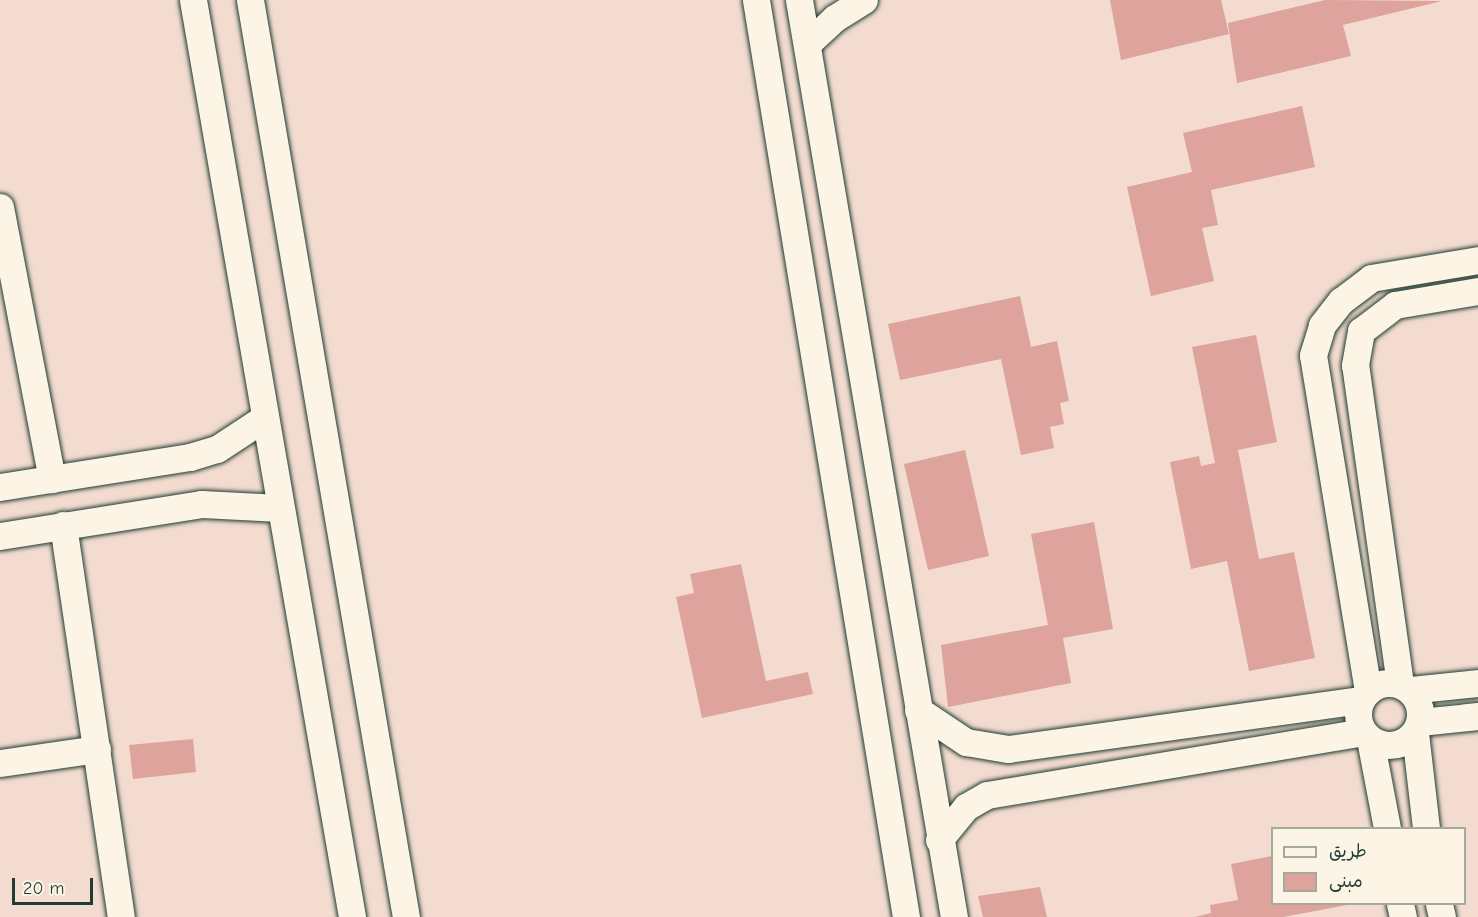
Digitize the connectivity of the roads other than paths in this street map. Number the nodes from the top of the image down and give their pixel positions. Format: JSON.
{"nodes":[{"id":1,"x":193,"y":0,"type":"edge"},
{"id":2,"x":250,"y":0,"type":"edge"},
{"id":3,"x":756,"y":0,"type":"edge"},
{"id":4,"x":800,"y":0,"type":"edge"},
{"id":5,"x":864,"y":0,"type":"edge"},
{"id":6,"x":807,"y":44,"type":"junction"},
{"id":7,"x":0,"y":207,"type":"edge"},
{"id":8,"x":1478,"y":260,"type":"edge"},
{"id":9,"x":5,"y":262,"type":"edge"},
{"id":10,"x":1478,"y":291,"type":"edge"},
{"id":11,"x":264,"y":418,"type":"junction"},
{"id":12,"x":52,"y":479,"type":"junction"},
{"id":13,"x":0,"y":488,"type":"edge"},
{"id":14,"x":280,"y":508,"type":"junction"},
{"id":15,"x":63,"y":525,"type":"junction"},
{"id":16,"x":0,"y":536,"type":"edge"},
{"id":17,"x":1478,"y":683,"type":"edge"},
{"id":18,"x":1405,"y":687,"type":"junction"},
{"id":19,"x":1364,"y":696,"type":"junction"},
{"id":20,"x":918,"y":710,"type":"junction"},
{"id":21,"x":1478,"y":716,"type":"edge"},
{"id":22,"x":1417,"y":728,"type":"junction"},
{"id":23,"x":1366,"y":736,"type":"junction"},
{"id":24,"x":97,"y":748,"type":"junction"},
{"id":25,"x":1016,"y":748,"type":"junction"},
{"id":26,"x":0,"y":763,"type":"edge"},
{"id":27,"x":1018,"y":789,"type":"junction"},
{"id":28,"x":1387,"y":827,"type":"edge"},
{"id":29,"x":1426,"y":827,"type":"edge"},
{"id":30,"x":939,"y":840,"type":"junction"},
{"id":31,"x":121,"y":917,"type":"edge"},
{"id":32,"x":352,"y":917,"type":"edge"},
{"id":33,"x":406,"y":917,"type":"edge"},
{"id":34,"x":906,"y":917,"type":"edge"},
{"id":35,"x":954,"y":917,"type":"edge"}],
"edges":[{"from":1,"to":11,"type":"street"},
{"from":2,"to":33,"type":"street"},
{"from":3,"to":34,"type":"street"},
{"from":4,"to":6,"type":"street"},
{"from":5,"to":6,"type":"street"},
{"from":6,"to":20,"type":"street"},
{"from":7,"to":9,"type":"street"},
{"from":8,"to":19,"type":"street"},
{"from":9,"to":12,"type":"street"},
{"from":10,"to":18,"type":"street"},
{"from":11,"to":12,"type":"street"},
{"from":11,"to":14,"type":"street"},
{"from":12,"to":13,"type":"street"},
{"from":14,"to":15,"type":"street"},
{"from":14,"to":32,"type":"street"},
{"from":15,"to":16,"type":"street"},
{"from":15,"to":24,"type":"street"},
{"from":17,"to":18,"type":"street"},
{"from":18,"to":19,"type":"street"},
{"from":18,"to":22,"type":"street"},
{"from":19,"to":23,"type":"street"},
{"from":19,"to":25,"type":"street"},
{"from":20,"to":25,"type":"street"},
{"from":20,"to":30,"type":"street"},
{"from":21,"to":22,"type":"street"},
{"from":22,"to":23,"type":"street"},
{"from":22,"to":29,"type":"street"},
{"from":23,"to":27,"type":"street"},
{"from":23,"to":28,"type":"street"},
{"from":24,"to":26,"type":"street"},
{"from":24,"to":31,"type":"street"},
{"from":25,"to":27,"type":"street"},
{"from":27,"to":30,"type":"street"},
{"from":30,"to":35,"type":"street"}]}
